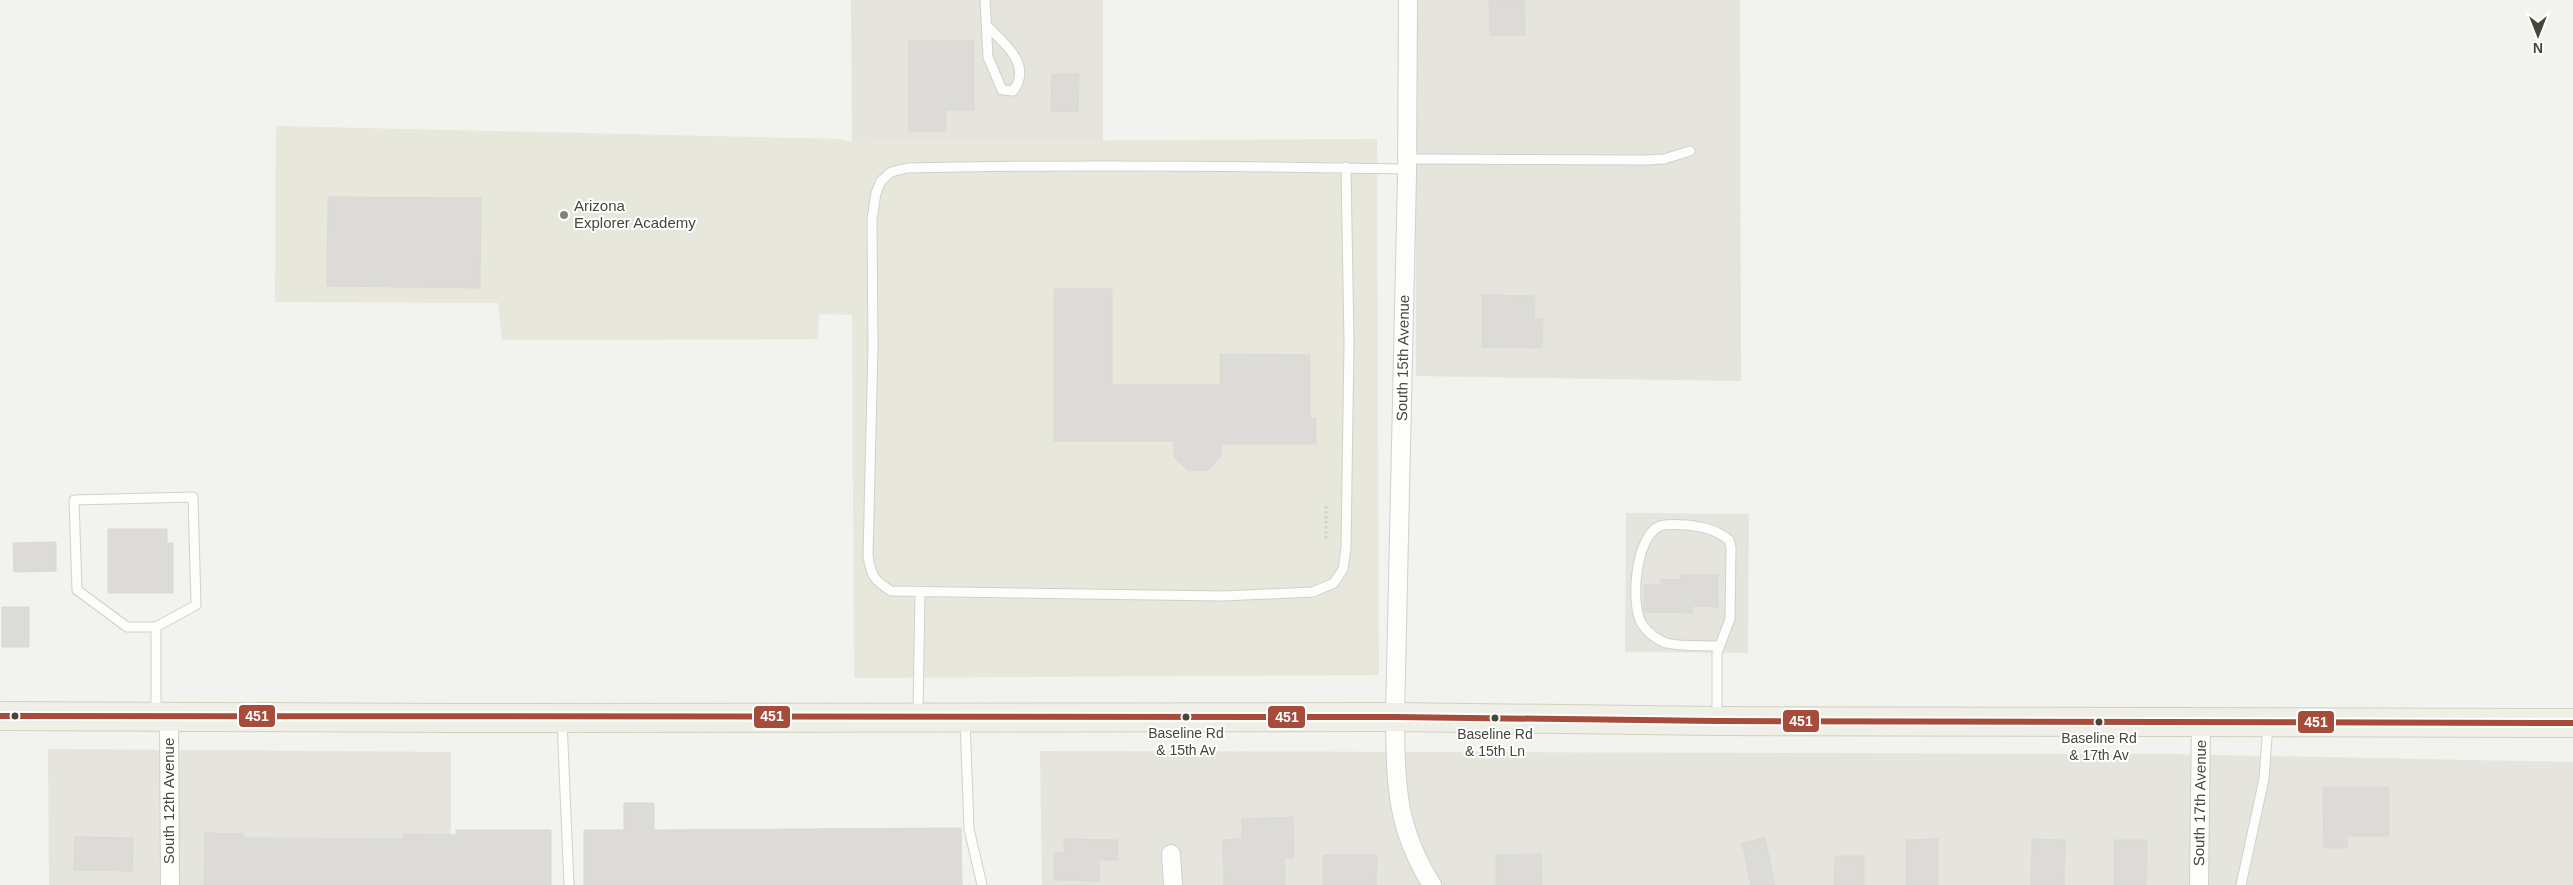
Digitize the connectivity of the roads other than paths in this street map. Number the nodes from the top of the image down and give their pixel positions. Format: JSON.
{"nodes":[{"id":1,"x":986,"y":0,"type":"edge"},
{"id":2,"x":1408,"y":0,"type":"edge"},
{"id":3,"x":987,"y":26,"type":"junction"},
{"id":4,"x":1690,"y":151,"type":"dead end"},
{"id":5,"x":1407,"y":164,"type":"junction"},
{"id":6,"x":1346,"y":167,"type":"junction"},
{"id":7,"x":920,"y":592,"type":"junction"},
{"id":8,"x":156,"y":627,"type":"junction"},
{"id":9,"x":1719,"y":646,"type":"junction"},
{"id":10,"x":0,"y":716,"type":"edge"},
{"id":11,"x":162,"y":716,"type":"junction"},
{"id":12,"x":918,"y":717,"type":"junction"},
{"id":13,"x":965,"y":717,"type":"junction"},
{"id":14,"x":1394,"y":717,"type":"junction"},
{"id":15,"x":562,"y":718,"type":"junction"},
{"id":16,"x":1717,"y":721,"type":"junction"},
{"id":17,"x":2201,"y":721,"type":"junction"},
{"id":18,"x":2268,"y":721,"type":"junction"},
{"id":19,"x":2573,"y":723,"type":"edge"},
{"id":20,"x":1171,"y":854,"type":"dead end"},
{"id":21,"x":170,"y":885,"type":"edge"},
{"id":22,"x":569,"y":885,"type":"edge"},
{"id":23,"x":982,"y":885,"type":"edge"},
{"id":24,"x":1173,"y":885,"type":"edge"},
{"id":25,"x":1432,"y":885,"type":"edge"},
{"id":26,"x":2199,"y":885,"type":"edge"},
{"id":27,"x":2241,"y":885,"type":"edge"}],
"edges":[{"from":1,"to":3,"type":"lane"},
{"from":2,"to":5,"type":"street","name":"South 15th Avenue"},
{"from":3,"to":3,"type":"lane"},
{"from":4,"to":5,"type":"lane"},
{"from":5,"to":6,"type":"lane"},
{"from":5,"to":14,"type":"street","name":"South 15th Avenue"},
{"from":6,"to":7,"type":"lane"},
{"from":6,"to":7,"type":"lane"},
{"from":7,"to":12,"type":"lane"},
{"from":8,"to":8,"type":"lane"},
{"from":8,"to":11,"type":"lane"},
{"from":9,"to":9,"type":"lane"},
{"from":9,"to":16,"type":"lane"},
{"from":10,"to":11,"type":"main road"},
{"from":11,"to":15,"type":"main road"},
{"from":11,"to":21,"type":"street","name":"South 12th Avenue"},
{"from":12,"to":13,"type":"main road"},
{"from":12,"to":15,"type":"main road"},
{"from":13,"to":14,"type":"main road"},
{"from":13,"to":23,"type":"lane"},
{"from":14,"to":16,"type":"main road"},
{"from":14,"to":25,"type":"street","name":"South 15th Avenue"},
{"from":15,"to":22,"type":"lane"},
{"from":16,"to":17,"type":"main road"},
{"from":17,"to":18,"type":"main road"},
{"from":17,"to":26,"type":"street","name":"South 17th Avenue"},
{"from":18,"to":19,"type":"main road"},
{"from":18,"to":27,"type":"lane"},
{"from":20,"to":24,"type":"street"}]}
